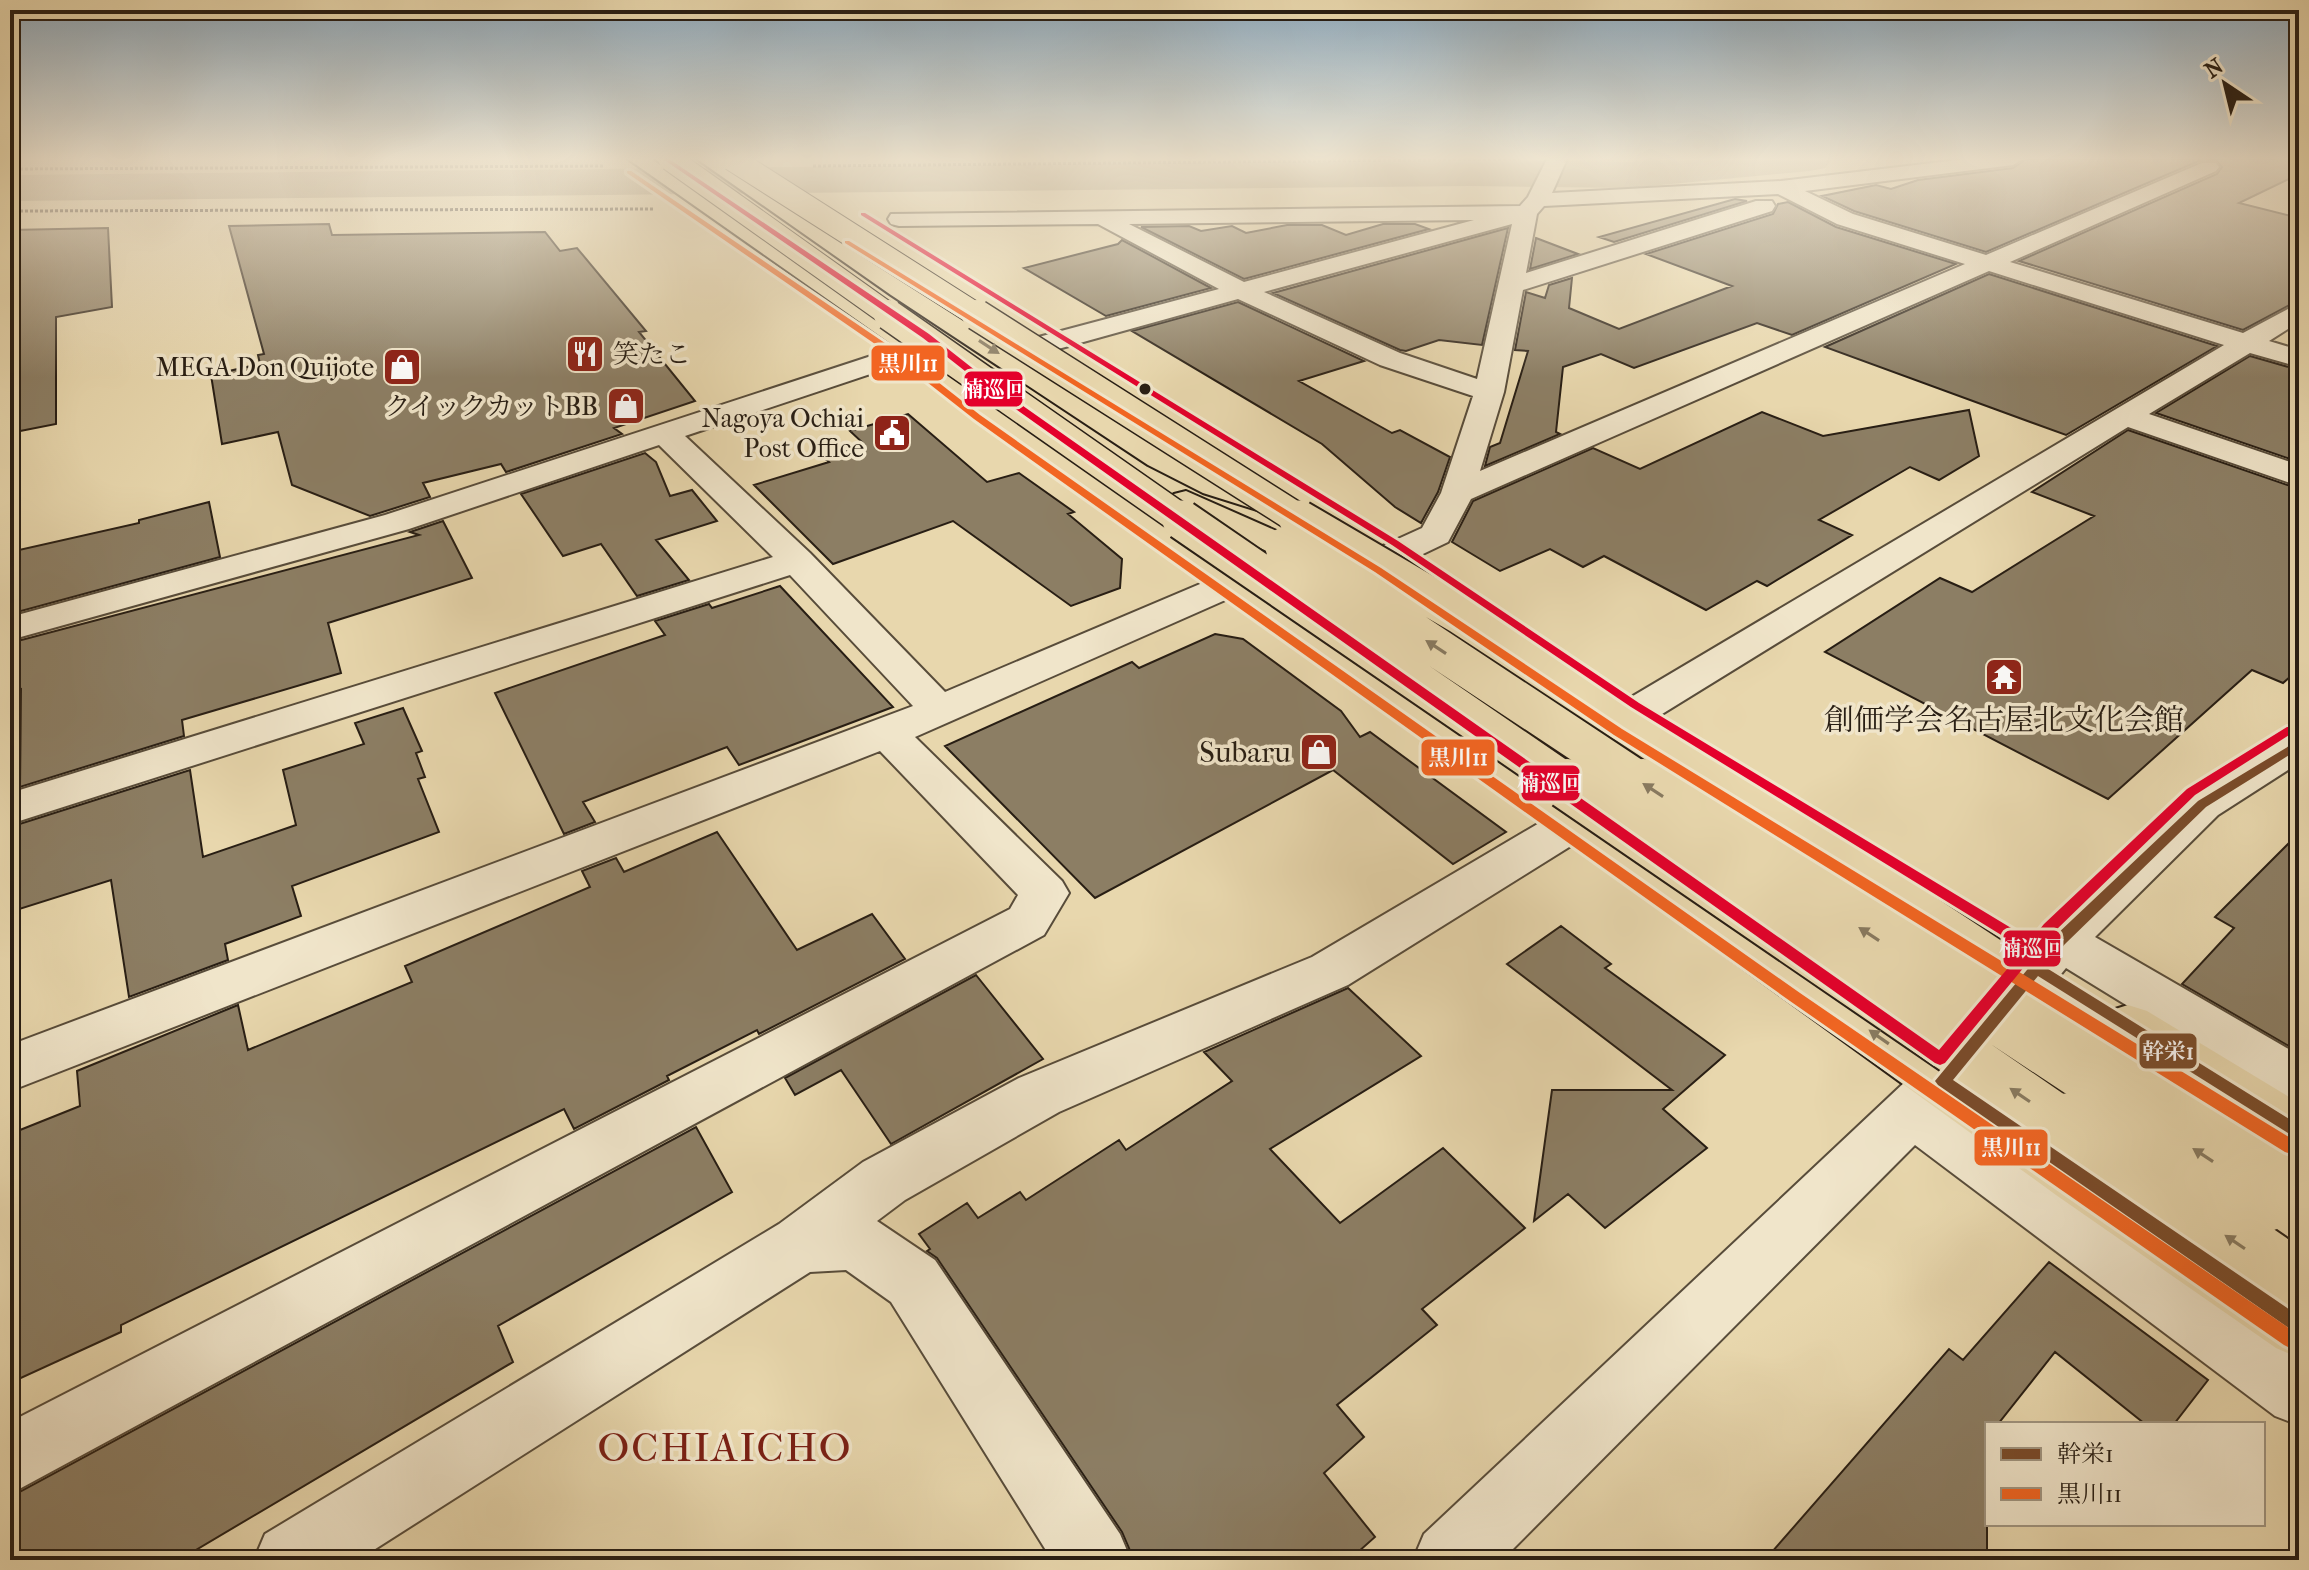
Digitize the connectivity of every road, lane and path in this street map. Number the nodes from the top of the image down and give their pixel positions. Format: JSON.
{"nodes":[{"id":1,"x":741,"y":232,"type":"edge"},
{"id":2,"x":769,"y":232,"type":"edge"},
{"id":3,"x":796,"y":232,"type":"edge"},
{"id":4,"x":850,"y":232,"type":"edge"},
{"id":5,"x":855,"y":232,"type":"edge"},
{"id":6,"x":1127,"y":232,"type":"edge"},
{"id":7,"x":1444,"y":232,"type":"edge"},
{"id":8,"x":1525,"y":232,"type":"edge"},
{"id":9,"x":1668,"y":232,"type":"edge"},
{"id":10,"x":1888,"y":232,"type":"edge"},
{"id":11,"x":2054,"y":232,"type":"edge"},
{"id":12,"x":1983,"y":262,"type":"junction"},
{"id":13,"x":1511,"y":286,"type":"junction"},
{"id":14,"x":1242,"y":290,"type":"junction"},
{"id":15,"x":2299,"y":311,"type":"edge"},
{"id":16,"x":2244,"y":343,"type":"junction"},
{"id":17,"x":1041,"y":345,"type":"junction"},
{"id":18,"x":917,"y":349,"type":"junction"},
{"id":19,"x":2299,"y":359,"type":"edge"},
{"id":20,"x":1489,"y":392,"type":"junction"},
{"id":21,"x":986,"y":404,"type":"junction"},
{"id":22,"x":2124,"y":416,"type":"junction"},
{"id":23,"x":664,"y":433,"type":"junction"},
{"id":24,"x":2299,"y":476,"type":"edge"},
{"id":25,"x":1457,"y":493,"type":"junction"},
{"id":26,"x":1281,"y":527,"type":"junction"},
{"id":27,"x":1387,"y":557,"type":"junction"},
{"id":28,"x":797,"y":561,"type":"junction"},
{"id":29,"x":1239,"y":581,"type":"junction"},
{"id":30,"x":10,"y":629,"type":"edge"},
{"id":31,"x":938,"y":709,"type":"junction"},
{"id":32,"x":1626,"y":718,"type":"junction"},
{"id":33,"x":887,"y":733,"type":"junction"},
{"id":34,"x":2299,"y":744,"type":"edge"},
{"id":35,"x":10,"y":809,"type":"edge"},
{"id":36,"x":1574,"y":823,"type":"junction"},
{"id":37,"x":2048,"y":954,"type":"junction"},
{"id":38,"x":10,"y":1068,"type":"edge"},
{"id":39,"x":2299,"y":1083,"type":"edge"},
{"id":40,"x":1927,"y":1096,"type":"junction"},
{"id":41,"x":2299,"y":1133,"type":"edge"},
{"id":42,"x":2299,"y":1167,"type":"edge"},
{"id":43,"x":2299,"y":1217,"type":"edge"},
{"id":44,"x":801,"y":1244,"type":"junction"},
{"id":45,"x":2299,"y":1286,"type":"edge"},
{"id":46,"x":2299,"y":1326,"type":"edge"},
{"id":47,"x":2299,"y":1392,"type":"edge"},
{"id":48,"x":10,"y":1459,"type":"edge"},
{"id":49,"x":291,"y":1560,"type":"edge"},
{"id":50,"x":1094,"y":1560,"type":"edge"},
{"id":51,"x":1450,"y":1560,"type":"edge"}],
"edges":[{"from":1,"to":18,"type":"highway"},
{"from":45,"to":2,"type":"highway","one_way":true,"bridge":true},
{"from":3,"to":26,"type":"highway","one_way":true,"bridge":true},
{"from":4,"to":26,"type":"highway","bridge":true},
{"from":5,"to":17,"type":"highway"},
{"from":6,"to":14,"type":"street"},
{"from":7,"to":14,"type":"street"},
{"from":8,"to":13,"type":"street"},
{"from":9,"to":13,"type":"street"},
{"from":10,"to":12,"type":"street"},
{"from":11,"to":12,"type":"street"},
{"from":12,"to":16,"type":"street"},
{"from":12,"to":25,"type":"street"},
{"from":13,"to":20,"type":"street"},
{"from":14,"to":17,"type":"street"},
{"from":14,"to":20,"type":"street"},
{"from":15,"to":16,"type":"street"},
{"from":16,"to":19,"type":"street"},
{"from":16,"to":22,"type":"street"},
{"from":17,"to":27,"type":"highway"},
{"from":18,"to":21,"type":"highway"},
{"from":18,"to":23,"type":"street"},
{"from":20,"to":25,"type":"street"},
{"from":21,"to":26,"type":"highway"},
{"from":21,"to":29,"type":"highway"},
{"from":22,"to":24,"type":"street"},
{"from":22,"to":32,"type":"street"},
{"from":23,"to":28,"type":"street"},
{"from":23,"to":30,"type":"street"},
{"from":25,"to":27,"type":"street"},
{"from":26,"to":42,"type":"highway","bridge":true},
{"from":43,"to":26,"type":"highway","one_way":true,"bridge":true},
{"from":27,"to":29,"type":"street"},
{"from":27,"to":32,"type":"highway"},
{"from":28,"to":31,"type":"street"},
{"from":28,"to":35,"type":"street"},
{"from":29,"to":31,"type":"street"},
{"from":29,"to":36,"type":"highway"},
{"from":31,"to":33,"type":"street"},
{"from":32,"to":37,"type":"highway"},
{"from":33,"to":38,"type":"street"},
{"from":33,"to":48,"type":"street"},
{"from":34,"to":37,"type":"street"},
{"from":40,"to":36,"type":"highway","one_way":true},
{"from":36,"to":44,"type":"street"},
{"from":37,"to":39,"type":"street"},
{"from":37,"to":40,"type":"street"},
{"from":37,"to":41,"type":"highway"},
{"from":40,"to":46,"type":"highway"},
{"from":40,"to":47,"type":"street"},
{"from":40,"to":51,"type":"street"},
{"from":44,"to":49,"type":"street"},
{"from":44,"to":50,"type":"street"}]}
